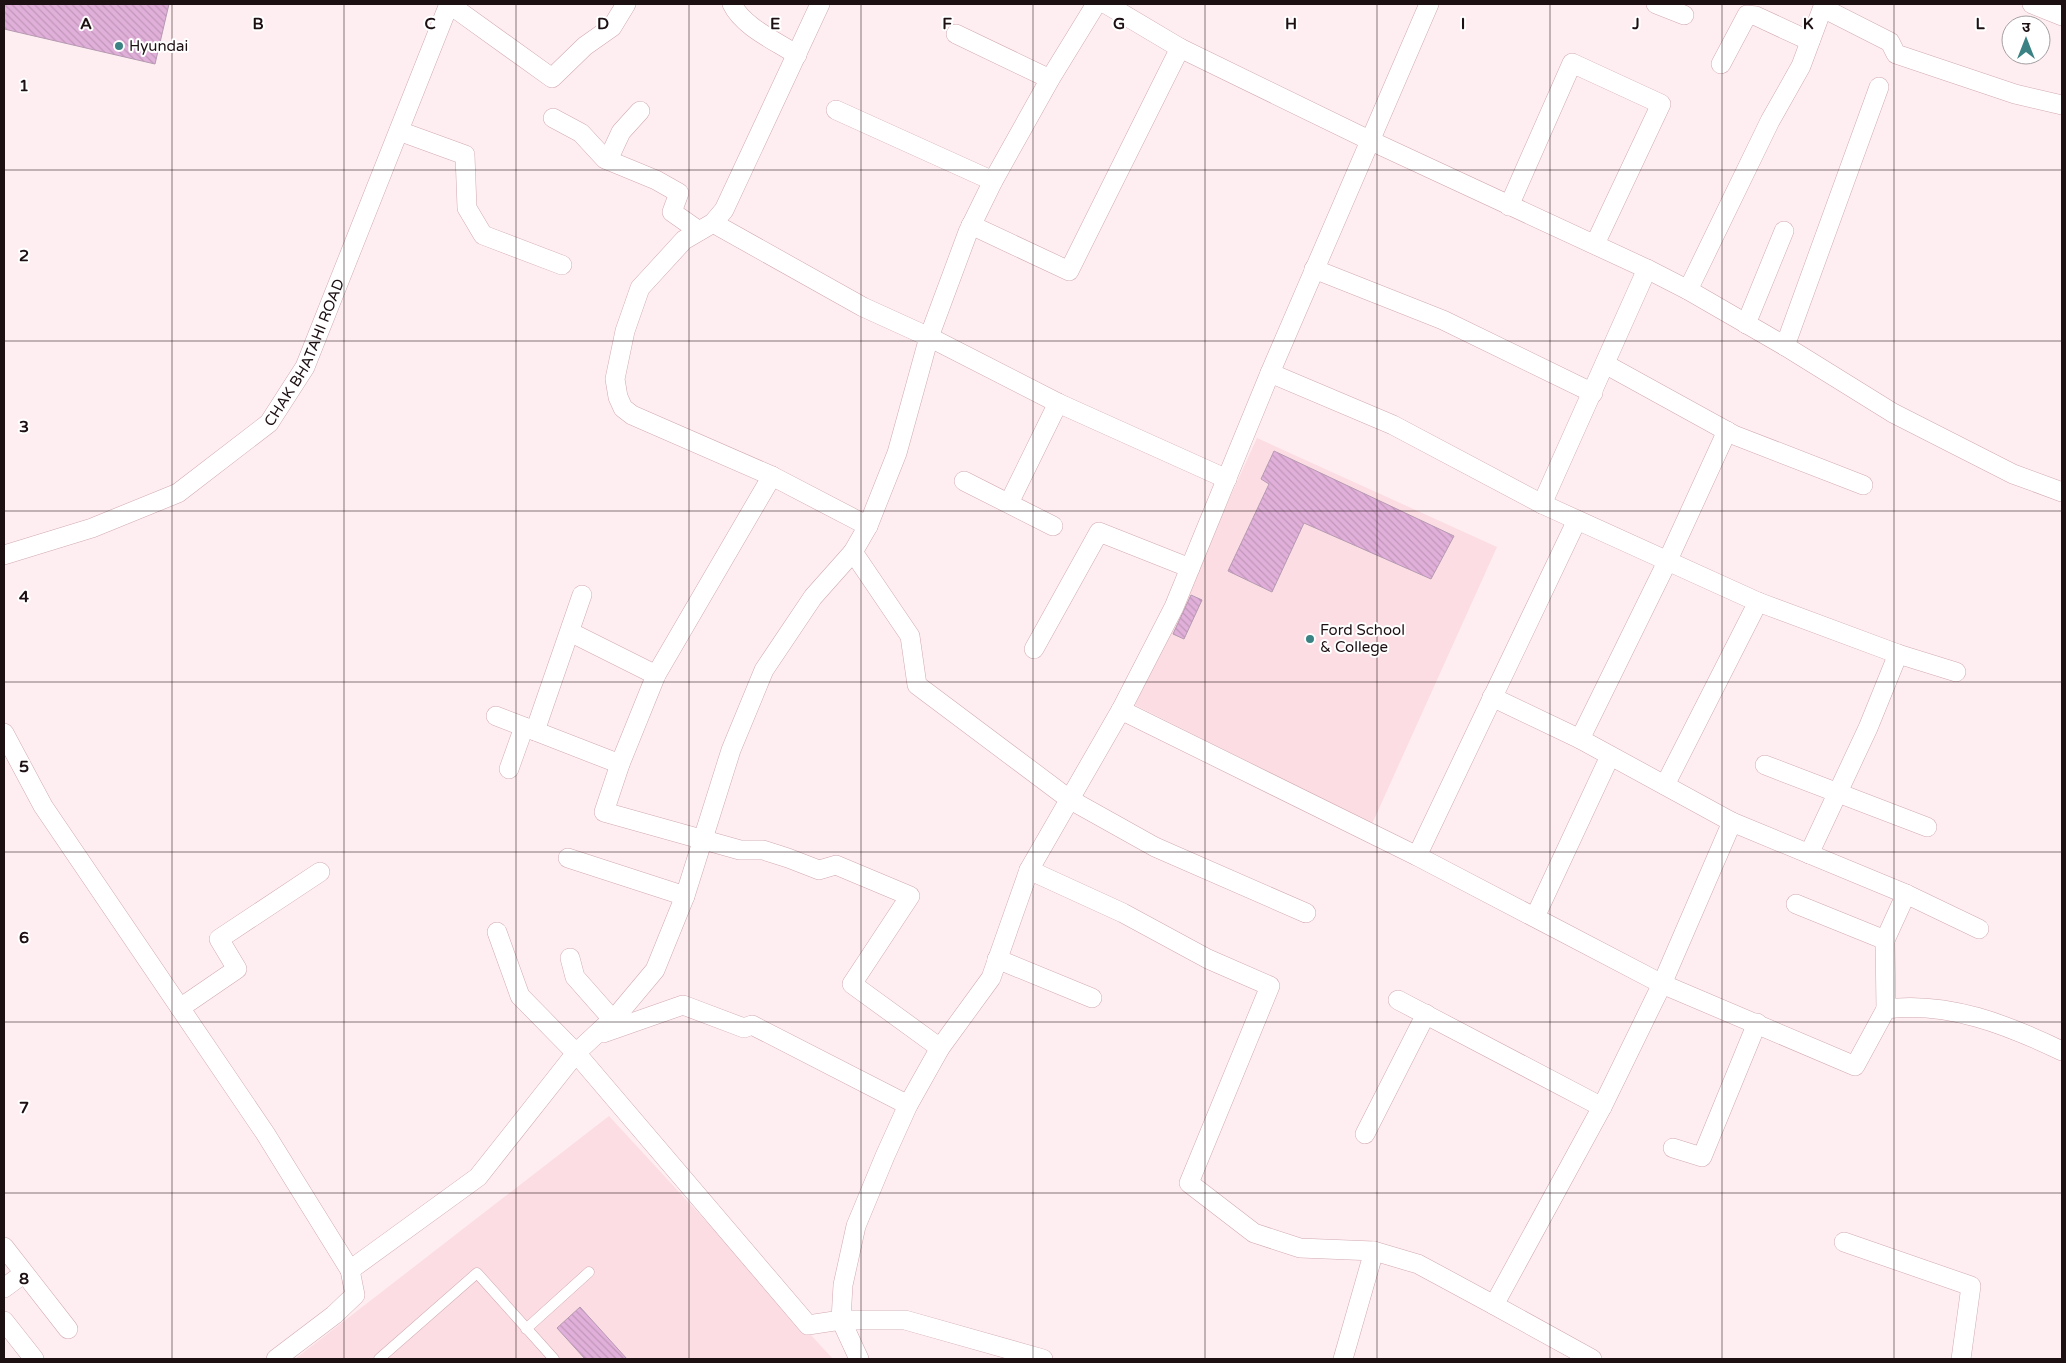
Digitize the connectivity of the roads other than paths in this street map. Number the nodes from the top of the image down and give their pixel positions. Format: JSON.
{"nodes":[{"id":1,"x":449,"y":4,"type":"edge"},
{"id":2,"x":626,"y":4,"type":"edge"},
{"id":3,"x":732,"y":4,"type":"edge"},
{"id":4,"x":820,"y":4,"type":"edge"},
{"id":5,"x":1096,"y":4,"type":"edge"},
{"id":6,"x":1106,"y":4,"type":"edge"},
{"id":7,"x":1656,"y":4,"type":"edge"},
{"id":8,"x":2032,"y":4,"type":"edge"},
{"id":9,"x":1424,"y":6,"type":"edge"},
{"id":10,"x":1823,"y":6,"type":"edge"},
{"id":11,"x":1684,"y":15,"type":"dead end"},
{"id":12,"x":2062,"y":16,"type":"edge"},
{"id":13,"x":956,"y":34,"type":"dead end"},
{"id":14,"x":1810,"y":41,"type":"junction"},
{"id":15,"x":1180,"y":48,"type":"junction"},
{"id":16,"x":797,"y":55,"type":"junction"},
{"id":17,"x":1721,"y":64,"type":"dead end"},
{"id":18,"x":1050,"y":80,"type":"junction"},
{"id":19,"x":1879,"y":87,"type":"dead end"},
{"id":20,"x":2062,"y":105,"type":"edge"},
{"id":21,"x":836,"y":110,"type":"dead end"},
{"id":22,"x":640,"y":111,"type":"dead end"},
{"id":23,"x":553,"y":118,"type":"dead end"},
{"id":24,"x":399,"y":131,"type":"junction"},
{"id":25,"x":1369,"y":140,"type":"junction"},
{"id":26,"x":608,"y":160,"type":"junction"},
{"id":27,"x":993,"y":182,"type":"junction"},
{"id":28,"x":1509,"y":206,"type":"junction"},
{"id":29,"x":971,"y":225,"type":"junction"},
{"id":30,"x":706,"y":227,"type":"junction"},
{"id":31,"x":1784,"y":231,"type":"dead end"},
{"id":32,"x":1595,"y":244,"type":"junction"},
{"id":33,"x":562,"y":265,"type":"dead end"},
{"id":34,"x":1314,"y":269,"type":"junction"},
{"id":35,"x":1647,"y":269,"type":"junction"},
{"id":36,"x":1688,"y":290,"type":"junction"},
{"id":37,"x":1746,"y":324,"type":"junction"},
{"id":38,"x":929,"y":337,"type":"junction"},
{"id":39,"x":1785,"y":346,"type":"junction"},
{"id":40,"x":1605,"y":364,"type":"junction"},
{"id":41,"x":1270,"y":373,"type":"junction"},
{"id":42,"x":1593,"y":393,"type":"junction"},
{"id":43,"x":1058,"y":403,"type":"junction"},
{"id":44,"x":1727,"y":431,"type":"junction"},
{"id":45,"x":772,"y":476,"type":"junction"},
{"id":46,"x":1227,"y":480,"type":"junction"},
{"id":47,"x":964,"y":482,"type":"dead end"},
{"id":48,"x":1862,"y":485,"type":"dead end"},
{"id":49,"x":2062,"y":492,"type":"edge"},
{"id":50,"x":1010,"y":503,"type":"junction"},
{"id":51,"x":1542,"y":504,"type":"junction"},
{"id":52,"x":1577,"y":520,"type":"junction"},
{"id":53,"x":868,"y":526,"type":"junction"},
{"id":54,"x":1054,"y":526,"type":"dead end"},
{"id":55,"x":853,"y":552,"type":"junction"},
{"id":56,"x":4,"y":555,"type":"edge"},
{"id":57,"x":1667,"y":562,"type":"junction"},
{"id":58,"x":1190,"y":568,"type":"junction"},
{"id":59,"x":582,"y":595,"type":"dead end"},
{"id":60,"x":1758,"y":602,"type":"junction"},
{"id":61,"x":570,"y":632,"type":"junction"},
{"id":62,"x":1034,"y":649,"type":"dead end"},
{"id":63,"x":1898,"y":654,"type":"junction"},
{"id":64,"x":1956,"y":672,"type":"dead end"},
{"id":65,"x":656,"y":675,"type":"junction"},
{"id":66,"x":1492,"y":697,"type":"junction"},
{"id":67,"x":1121,"y":710,"type":"junction"},
{"id":68,"x":496,"y":716,"type":"dead end"},
{"id":69,"x":529,"y":729,"type":"junction"},
{"id":70,"x":4,"y":734,"type":"edge"},
{"id":71,"x":1580,"y":739,"type":"junction"},
{"id":72,"x":1610,"y":756,"type":"junction"},
{"id":73,"x":620,"y":764,"type":"junction"},
{"id":74,"x":1766,"y":765,"type":"dead end"},
{"id":75,"x":509,"y":769,"type":"dead end"},
{"id":76,"x":1664,"y":786,"type":"junction"},
{"id":77,"x":1838,"y":793,"type":"junction"},
{"id":78,"x":1069,"y":799,"type":"junction"},
{"id":79,"x":1732,"y":822,"type":"junction"},
{"id":80,"x":1927,"y":826,"type":"dead end"},
{"id":81,"x":702,"y":840,"type":"junction"},
{"id":82,"x":1809,"y":854,"type":"junction"},
{"id":83,"x":1417,"y":856,"type":"junction"},
{"id":84,"x":568,"y":858,"type":"dead end"},
{"id":85,"x":1029,"y":870,"type":"junction"},
{"id":86,"x":320,"y":872,"type":"dead end"},
{"id":87,"x":1906,"y":894,"type":"junction"},
{"id":88,"x":685,"y":896,"type":"junction"},
{"id":89,"x":1796,"y":904,"type":"dead end"},
{"id":90,"x":1306,"y":913,"type":"dead end"},
{"id":91,"x":1535,"y":917,"type":"junction"},
{"id":92,"x":1979,"y":929,"type":"dead end"},
{"id":93,"x":497,"y":932,"type":"dead end"},
{"id":94,"x":1885,"y":940,"type":"junction"},
{"id":95,"x":570,"y":958,"type":"dead end"},
{"id":96,"x":997,"y":959,"type":"junction"},
{"id":97,"x":1662,"y":984,"type":"junction"},
{"id":98,"x":1092,"y":998,"type":"dead end"},
{"id":99,"x":1398,"y":1000,"type":"dead end"},
{"id":100,"x":180,"y":1008,"type":"junction"},
{"id":101,"x":1886,"y":1009,"type":"junction"},
{"id":102,"x":1426,"y":1014,"type":"junction"},
{"id":103,"x":613,"y":1020,"type":"junction"},
{"id":104,"x":1757,"y":1023,"type":"junction"},
{"id":105,"x":596,"y":1035,"type":"junction"},
{"id":106,"x":940,"y":1048,"type":"junction"},
{"id":107,"x":2062,"y":1051,"type":"edge"},
{"id":108,"x":576,"y":1053,"type":"junction"},
{"id":109,"x":908,"y":1105,"type":"junction"},
{"id":110,"x":1602,"y":1107,"type":"junction"},
{"id":111,"x":1365,"y":1134,"type":"dead end"},
{"id":112,"x":1673,"y":1148,"type":"dead end"},
{"id":113,"x":1844,"y":1242,"type":"dead end"},
{"id":114,"x":4,"y":1247,"type":"edge"},
{"id":115,"x":1374,"y":1251,"type":"junction"},
{"id":116,"x":350,"y":1270,"type":"junction"},
{"id":117,"x":589,"y":1272,"type":"dead end"},
{"id":118,"x":23,"y":1274,"type":"junction"},
{"id":119,"x":4,"y":1288,"type":"edge"},
{"id":120,"x":1494,"y":1305,"type":"junction"},
{"id":121,"x":841,"y":1320,"type":"junction"},
{"id":122,"x":4,"y":1321,"type":"edge"},
{"id":123,"x":526,"y":1328,"type":"junction"},
{"id":124,"x":68,"y":1329,"type":"dead end"},
{"id":125,"x":34,"y":1359,"type":"edge"},
{"id":126,"x":276,"y":1359,"type":"edge"},
{"id":127,"x":379,"y":1359,"type":"edge"},
{"id":128,"x":554,"y":1359,"type":"edge"},
{"id":129,"x":859,"y":1359,"type":"edge"},
{"id":130,"x":1042,"y":1359,"type":"edge"},
{"id":131,"x":1343,"y":1359,"type":"edge"},
{"id":132,"x":1589,"y":1359,"type":"edge"},
{"id":133,"x":1961,"y":1359,"type":"edge"}],
"edges":[{"from":1,"to":2,"type":"street"},
{"from":1,"to":24,"type":"street","name":"CHAK BHATAHI ROAD"},
{"from":3,"to":16,"type":"street"},
{"from":4,"to":16,"type":"street"},
{"from":5,"to":18,"type":"street"},
{"from":6,"to":15,"type":"street"},
{"from":7,"to":11,"type":"street"},
{"from":8,"to":12,"type":"street"},
{"from":9,"to":25,"type":"street"},
{"from":10,"to":14,"type":"street"},
{"from":10,"to":20,"type":"street"},
{"from":13,"to":18,"type":"street"},
{"from":14,"to":17,"type":"street"},
{"from":14,"to":36,"type":"street"},
{"from":15,"to":25,"type":"street"},
{"from":15,"to":29,"type":"street"},
{"from":16,"to":30,"type":"street"},
{"from":18,"to":27,"type":"street"},
{"from":19,"to":39,"type":"street"},
{"from":21,"to":27,"type":"street"},
{"from":22,"to":26,"type":"street"},
{"from":23,"to":26,"type":"street"},
{"from":24,"to":33,"type":"street"},
{"from":24,"to":56,"type":"street","name":"CHAK BHATAHI ROAD"},
{"from":25,"to":28,"type":"street"},
{"from":25,"to":34,"type":"street"},
{"from":26,"to":30,"type":"street"},
{"from":27,"to":29,"type":"street"},
{"from":28,"to":32,"type":"street"},
{"from":28,"to":32,"type":"street"},
{"from":29,"to":38,"type":"street"},
{"from":30,"to":38,"type":"street"},
{"from":30,"to":45,"type":"street"},
{"from":31,"to":37,"type":"street"},
{"from":32,"to":35,"type":"street"},
{"from":34,"to":41,"type":"street"},
{"from":34,"to":42,"type":"street"},
{"from":35,"to":36,"type":"street"},
{"from":35,"to":40,"type":"street"},
{"from":36,"to":37,"type":"street"},
{"from":37,"to":39,"type":"street"},
{"from":38,"to":43,"type":"street"},
{"from":38,"to":53,"type":"street"},
{"from":39,"to":49,"type":"street"},
{"from":40,"to":42,"type":"street"},
{"from":40,"to":44,"type":"street"},
{"from":41,"to":46,"type":"street"},
{"from":41,"to":51,"type":"street"},
{"from":42,"to":51,"type":"street"},
{"from":43,"to":46,"type":"street"},
{"from":43,"to":50,"type":"street"},
{"from":44,"to":48,"type":"street"},
{"from":44,"to":57,"type":"street"},
{"from":45,"to":53,"type":"street"},
{"from":45,"to":65,"type":"street"},
{"from":46,"to":58,"type":"street"},
{"from":47,"to":50,"type":"street"},
{"from":50,"to":54,"type":"street"},
{"from":51,"to":52,"type":"street"},
{"from":52,"to":57,"type":"street"},
{"from":52,"to":66,"type":"street"},
{"from":53,"to":55,"type":"street"},
{"from":55,"to":78,"type":"street"},
{"from":55,"to":81,"type":"street"},
{"from":57,"to":60,"type":"street"},
{"from":57,"to":71,"type":"street"},
{"from":58,"to":62,"type":"street"},
{"from":58,"to":67,"type":"street"},
{"from":59,"to":61,"type":"street"},
{"from":60,"to":63,"type":"street"},
{"from":60,"to":76,"type":"street"},
{"from":61,"to":65,"type":"street"},
{"from":61,"to":69,"type":"street"},
{"from":63,"to":64,"type":"street"},
{"from":63,"to":77,"type":"street"},
{"from":65,"to":73,"type":"street"},
{"from":66,"to":71,"type":"street"},
{"from":66,"to":83,"type":"street"},
{"from":67,"to":78,"type":"street"},
{"from":67,"to":83,"type":"street"},
{"from":68,"to":69,"type":"street"},
{"from":69,"to":73,"type":"street"},
{"from":69,"to":75,"type":"street"},
{"from":70,"to":100,"type":"street"},
{"from":71,"to":72,"type":"street"},
{"from":72,"to":76,"type":"street"},
{"from":72,"to":91,"type":"street"},
{"from":73,"to":81,"type":"street"},
{"from":74,"to":77,"type":"street"},
{"from":76,"to":79,"type":"street"},
{"from":77,"to":80,"type":"street"},
{"from":77,"to":82,"type":"street"},
{"from":78,"to":85,"type":"street"},
{"from":78,"to":90,"type":"street"},
{"from":79,"to":82,"type":"street"},
{"from":79,"to":97,"type":"street"},
{"from":81,"to":88,"type":"street"},
{"from":81,"to":106,"type":"street"},
{"from":82,"to":87,"type":"street"},
{"from":83,"to":91,"type":"street"},
{"from":84,"to":88,"type":"street"},
{"from":85,"to":96,"type":"street"},
{"from":85,"to":115,"type":"street"},
{"from":86,"to":100,"type":"street"},
{"from":87,"to":92,"type":"street"},
{"from":87,"to":94,"type":"street"},
{"from":88,"to":103,"type":"street"},
{"from":89,"to":94,"type":"street"},
{"from":91,"to":97,"type":"street"},
{"from":93,"to":108,"type":"street"},
{"from":94,"to":101,"type":"street"},
{"from":95,"to":103,"type":"street"},
{"from":96,"to":98,"type":"street"},
{"from":96,"to":106,"type":"street"},
{"from":97,"to":104,"type":"street"},
{"from":97,"to":110,"type":"street"},
{"from":99,"to":102,"type":"street"},
{"from":100,"to":116,"type":"street"},
{"from":101,"to":104,"type":"street"},
{"from":101,"to":107,"type":"street"},
{"from":102,"to":110,"type":"street"},
{"from":102,"to":111,"type":"street"},
{"from":103,"to":105,"type":"street"},
{"from":104,"to":112,"type":"street"},
{"from":105,"to":108,"type":"street"},
{"from":105,"to":109,"type":"street"},
{"from":106,"to":109,"type":"street"},
{"from":108,"to":116,"type":"street"},
{"from":108,"to":121,"type":"street"},
{"from":109,"to":121,"type":"street"},
{"from":110,"to":120,"type":"street"},
{"from":113,"to":133,"type":"street"},
{"from":114,"to":118,"type":"street"},
{"from":115,"to":120,"type":"street"},
{"from":115,"to":131,"type":"street"},
{"from":116,"to":126,"type":"street"},
{"from":117,"to":123,"type":"lane"},
{"from":118,"to":119,"type":"street"},
{"from":118,"to":124,"type":"street"},
{"from":120,"to":132,"type":"street"},
{"from":121,"to":129,"type":"street"},
{"from":121,"to":130,"type":"street"},
{"from":122,"to":125,"type":"street"},
{"from":123,"to":127,"type":"lane"},
{"from":123,"to":128,"type":"lane"}]}
